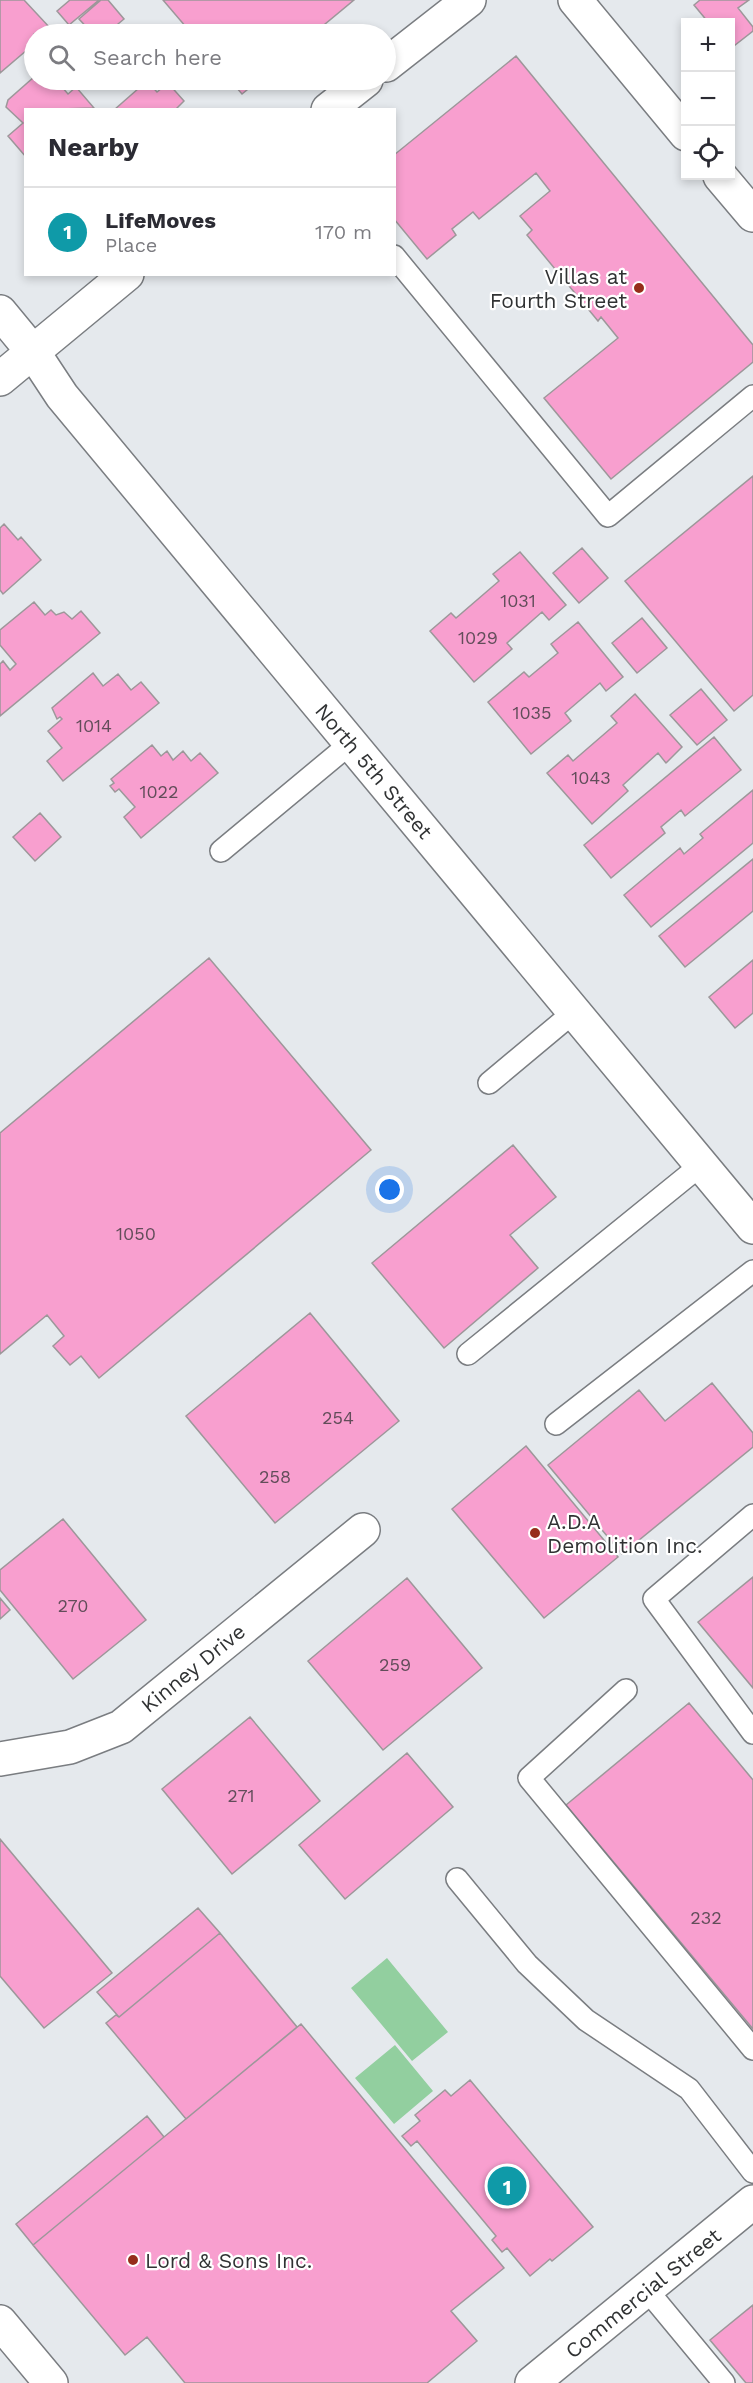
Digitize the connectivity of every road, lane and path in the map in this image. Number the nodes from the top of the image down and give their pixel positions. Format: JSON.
{"nodes":[{"id":1,"x":469,"y":0,"type":"edge"},
{"id":2,"x":574,"y":0,"type":"edge"},
{"id":3,"x":396,"y":57,"type":"edge"},
{"id":4,"x":353,"y":90,"type":"edge"},
{"id":5,"x":331,"y":108,"type":"edge"},
{"id":6,"x":681,"y":128,"type":"edge"},
{"id":7,"x":723,"y":180,"type":"edge"},
{"id":8,"x":753,"y":215,"type":"edge"},
{"id":9,"x":396,"y":258,"type":"edge"},
{"id":10,"x":125,"y":276,"type":"edge"},
{"id":11,"x":0,"y":312,"type":"edge"},
{"id":12,"x":33,"y":352,"type":"junction"},
{"id":13,"x":0,"y":379,"type":"edge"},
{"id":14,"x":753,"y":396,"type":"edge"},
{"id":15,"x":351,"y":743,"type":"junction"},
{"id":16,"x":221,"y":851,"type":"dead end"},
{"id":17,"x":574,"y":1012,"type":"junction"},
{"id":18,"x":489,"y":1083,"type":"dead end"},
{"id":19,"x":701,"y":1165,"type":"junction"},
{"id":20,"x":753,"y":1227,"type":"edge"},
{"id":21,"x":753,"y":1272,"type":"edge"},
{"id":22,"x":468,"y":1354,"type":"dead end"},
{"id":23,"x":556,"y":1424,"type":"dead end"},
{"id":24,"x":753,"y":1515,"type":"edge"},
{"id":25,"x":363,"y":1530,"type":"dead end"},
{"id":26,"x":626,"y":1690,"type":"dead end"},
{"id":27,"x":753,"y":1733,"type":"edge"},
{"id":28,"x":0,"y":1759,"type":"edge"},
{"id":29,"x":457,"y":1879,"type":"dead end"},
{"id":30,"x":753,"y":2049,"type":"edge"},
{"id":31,"x":753,"y":2172,"type":"edge"},
{"id":32,"x":753,"y":2202,"type":"edge"},
{"id":33,"x":647,"y":2290,"type":"junction"},
{"id":34,"x":0,"y":2322,"type":"edge"},
{"id":35,"x":51,"y":2383,"type":"edge"},
{"id":36,"x":532,"y":2383,"type":"edge"},
{"id":37,"x":724,"y":2383,"type":"edge"}],
"edges":[{"from":1,"to":3,"type":"street"},
{"from":2,"to":6,"type":"street"},
{"from":4,"to":5,"type":"street"},
{"from":7,"to":8,"type":"street"},
{"from":9,"to":14,"type":"lane"},
{"from":10,"to":12,"type":"street"},
{"from":11,"to":12,"type":"street","name":"North 5th Street"},
{"from":12,"to":13,"type":"street"},
{"from":12,"to":15,"type":"street","name":"North 5th Street"},
{"from":15,"to":16,"type":"lane"},
{"from":15,"to":17,"type":"street","name":"North 5th Street"},
{"from":17,"to":18,"type":"lane"},
{"from":17,"to":19,"type":"street","name":"North 5th Street"},
{"from":19,"to":20,"type":"street","name":"North 5th Street"},
{"from":19,"to":22,"type":"lane"},
{"from":21,"to":23,"type":"lane"},
{"from":24,"to":27,"type":"lane"},
{"from":25,"to":28,"type":"street","name":"Kinney Drive"},
{"from":26,"to":30,"type":"lane"},
{"from":29,"to":31,"type":"lane"},
{"from":32,"to":33,"type":"street","name":"Commercial Street"},
{"from":33,"to":36,"type":"street","name":"Commercial Street"},
{"from":33,"to":37,"type":"lane"},
{"from":34,"to":35,"type":"street"}]}
